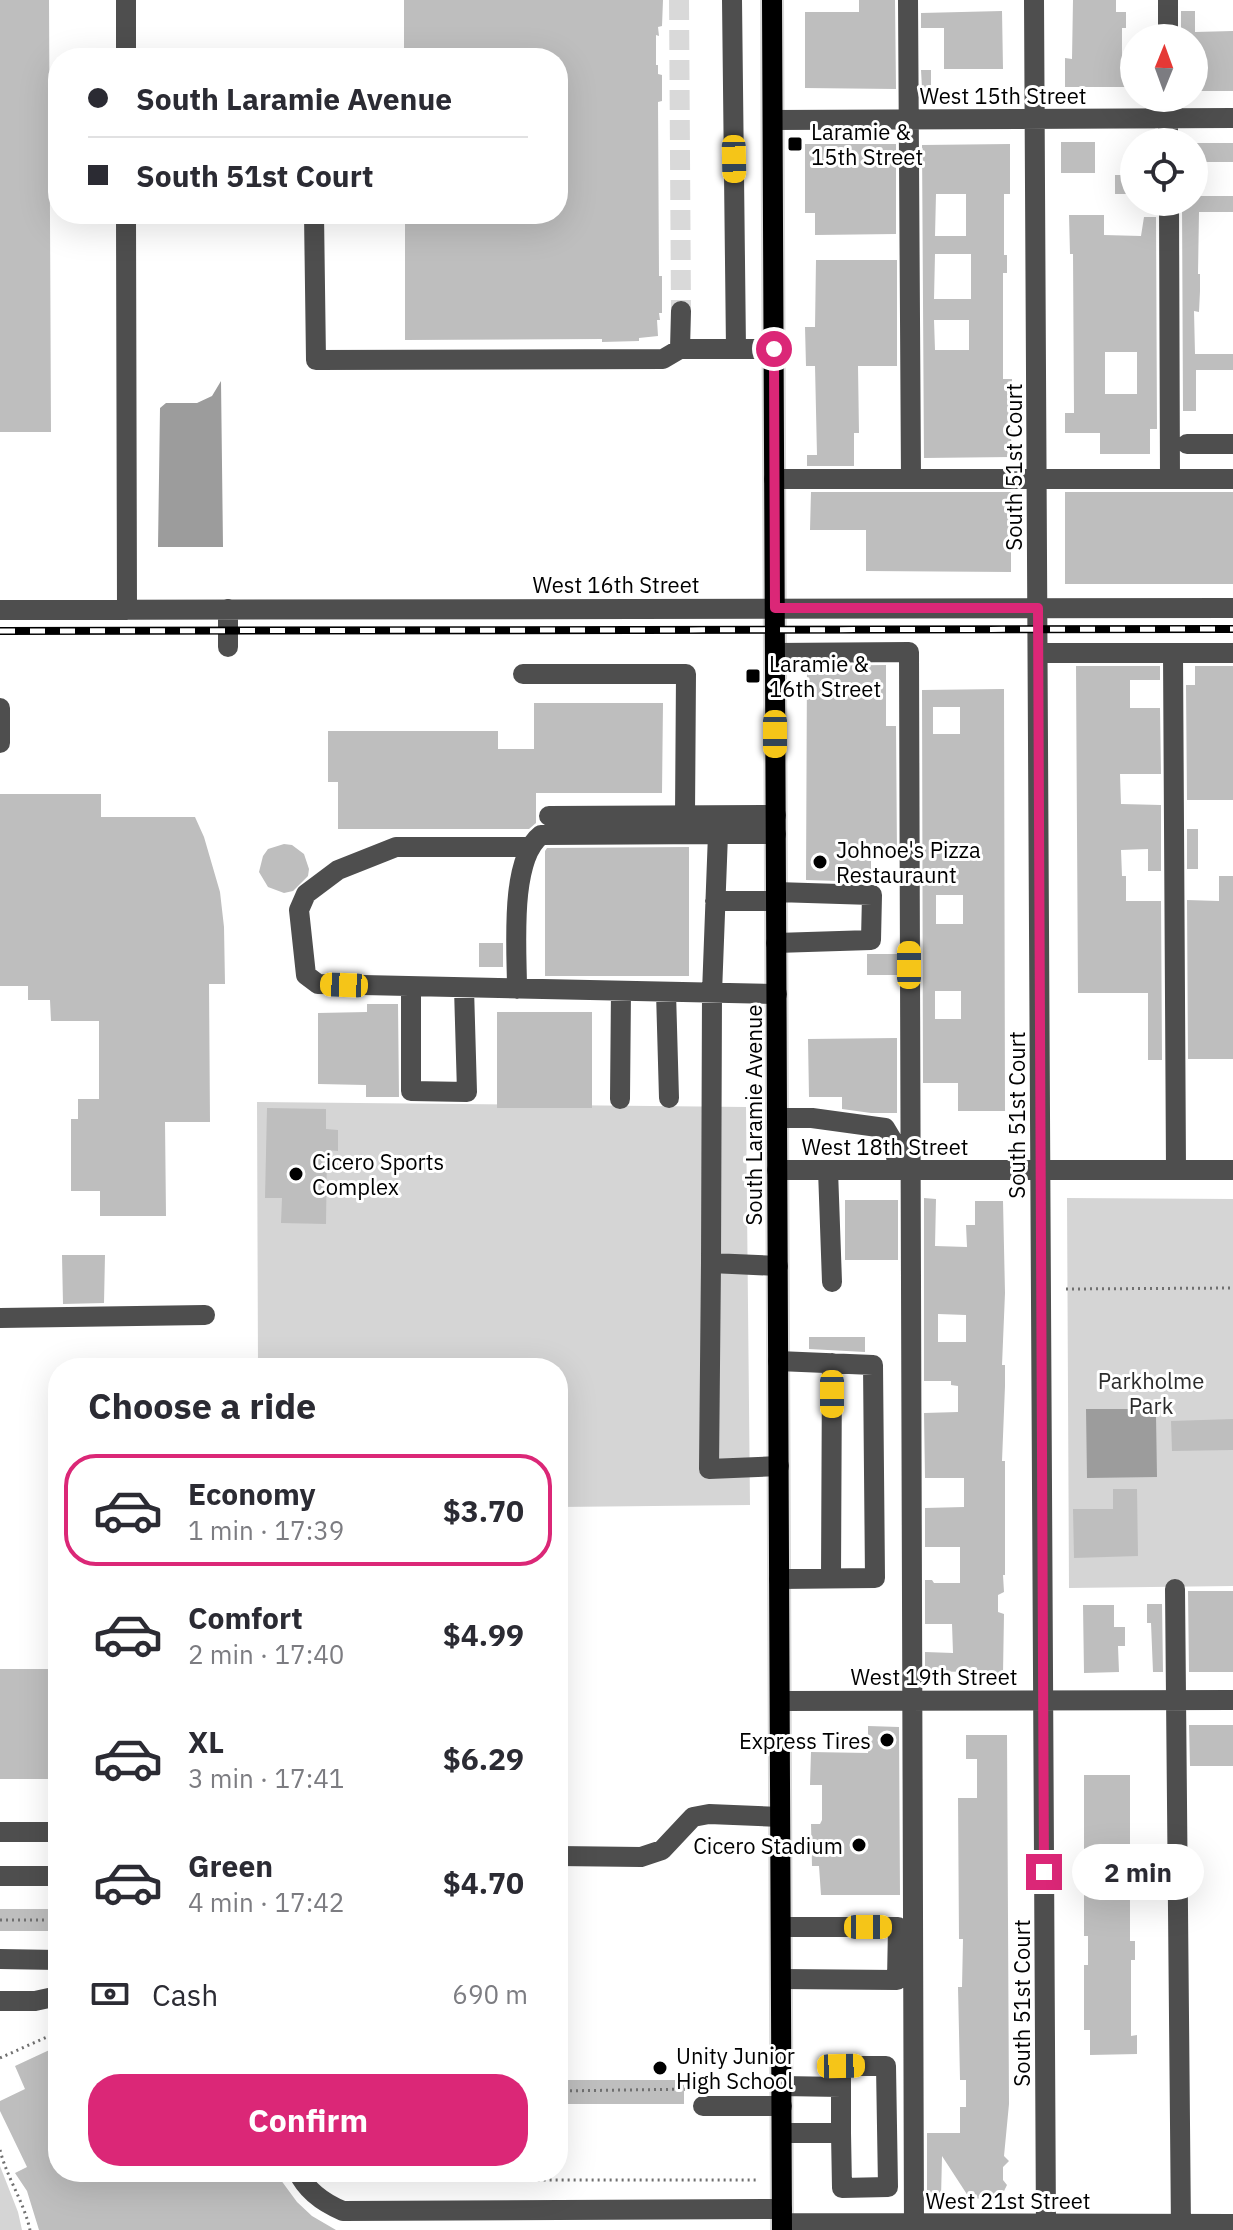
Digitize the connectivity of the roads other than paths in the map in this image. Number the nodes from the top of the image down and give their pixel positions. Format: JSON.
{"nodes":[{"id":1,"x":126,"y":0,"type":"edge"},
{"id":2,"x":732,"y":0,"type":"edge"},
{"id":3,"x":772,"y":0,"type":"edge"},
{"id":4,"x":908,"y":0,"type":"edge"},
{"id":5,"x":1034,"y":0,"type":"edge"},
{"id":6,"x":1168,"y":0,"type":"edge"},
{"id":7,"x":1168,"y":24,"type":"edge"},
{"id":8,"x":126,"y":48,"type":"edge"},
{"id":9,"x":1120,"y":112,"type":"edge"},
{"id":10,"x":1194,"y":112,"type":"edge"},
{"id":11,"x":1233,"y":118,"type":"edge"},
{"id":12,"x":1035,"y":119,"type":"junction"},
{"id":13,"x":773,"y":120,"type":"junction"},
{"id":14,"x":908,"y":120,"type":"junction"},
{"id":15,"x":1169,"y":216,"type":"edge"},
{"id":16,"x":126,"y":224,"type":"edge"},
{"id":17,"x":314,"y":224,"type":"edge"},
{"id":18,"x":681,"y":311,"type":"tunnel mouth"},
{"id":19,"x":680,"y":349,"type":"junction"},
{"id":20,"x":736,"y":349,"type":"junction"},
{"id":21,"x":774,"y":349,"type":"junction"},
{"id":22,"x":1187,"y":444,"type":"dead end"},
{"id":23,"x":1233,"y":444,"type":"edge"},
{"id":24,"x":774,"y":479,"type":"junction"},
{"id":25,"x":911,"y":479,"type":"junction"},
{"id":26,"x":1037,"y":479,"type":"junction"},
{"id":27,"x":1170,"y":479,"type":"junction"},
{"id":28,"x":1233,"y":479,"type":"edge"},
{"id":29,"x":775,"y":608,"type":"junction"},
{"id":30,"x":1038,"y":608,"type":"junction"},
{"id":31,"x":1233,"y":608,"type":"edge"},
{"id":32,"x":228,"y":609,"type":"junction"},
{"id":33,"x":0,"y":610,"type":"edge"},
{"id":34,"x":127,"y":610,"type":"junction"},
{"id":35,"x":228,"y":647,"type":"dead end"},
{"id":36,"x":775,"y":653,"type":"junction"},
{"id":37,"x":1038,"y":653,"type":"junction"},
{"id":38,"x":1173,"y":653,"type":"junction"},
{"id":39,"x":1233,"y":653,"type":"edge"},
{"id":40,"x":523,"y":674,"type":"dead end"},
{"id":41,"x":0,"y":708,"type":"edge"},
{"id":42,"x":0,"y":743,"type":"edge"},
{"id":43,"x":685,"y":815,"type":"junction"},
{"id":44,"x":549,"y":816,"type":"dead end"},
{"id":45,"x":776,"y":824,"type":"junction"},
{"id":46,"x":718,"y":834,"type":"junction"},
{"id":47,"x":531,"y":847,"type":"junction"},
{"id":48,"x":776,"y":896,"type":"junction"},
{"id":49,"x":715,"y":901,"type":"junction"},
{"id":50,"x":776,"y":943,"type":"junction"},
{"id":51,"x":411,"y":987,"type":"junction"},
{"id":52,"x":464,"y":988,"type":"junction"},
{"id":53,"x":517,"y":989,"type":"junction"},
{"id":54,"x":621,"y":991,"type":"junction"},
{"id":55,"x":666,"y":992,"type":"junction"},
{"id":56,"x":712,"y":993,"type":"junction"},
{"id":57,"x":777,"y":994,"type":"junction"},
{"id":58,"x":669,"y":1098,"type":"dead end"},
{"id":59,"x":620,"y":1099,"type":"dead end"},
{"id":60,"x":777,"y":1118,"type":"junction"},
{"id":61,"x":777,"y":1170,"type":"junction"},
{"id":62,"x":828,"y":1170,"type":"junction"},
{"id":63,"x":904,"y":1170,"type":"junction"},
{"id":64,"x":1041,"y":1170,"type":"junction"},
{"id":65,"x":1176,"y":1170,"type":"junction"},
{"id":66,"x":1233,"y":1170,"type":"edge"},
{"id":67,"x":711,"y":1263,"type":"junction"},
{"id":68,"x":778,"y":1266,"type":"junction"},
{"id":69,"x":832,"y":1282,"type":"dead end"},
{"id":70,"x":205,"y":1315,"type":"dead end"},
{"id":71,"x":0,"y":1318,"type":"edge"},
{"id":72,"x":778,"y":1361,"type":"junction"},
{"id":73,"x":832,"y":1363,"type":"junction"},
{"id":74,"x":779,"y":1466,"type":"junction"},
{"id":75,"x":831,"y":1578,"type":"junction"},
{"id":76,"x":779,"y":1579,"type":"junction"},
{"id":77,"x":1175,"y":1589,"type":"dead end"},
{"id":78,"x":1044,"y":1700,"type":"junction"},
{"id":79,"x":1176,"y":1700,"type":"junction"},
{"id":80,"x":1233,"y":1700,"type":"edge"},
{"id":81,"x":780,"y":1701,"type":"junction"},
{"id":82,"x":912,"y":1701,"type":"junction"},
{"id":83,"x":780,"y":1817,"type":"junction"},
{"id":84,"x":0,"y":1832,"type":"edge"},
{"id":85,"x":48,"y":1832,"type":"edge"},
{"id":86,"x":568,"y":1856,"type":"edge"},
{"id":87,"x":0,"y":1876,"type":"edge"},
{"id":88,"x":48,"y":1876,"type":"edge"},
{"id":89,"x":781,"y":1927,"type":"junction"},
{"id":90,"x":0,"y":1959,"type":"edge"},
{"id":91,"x":48,"y":1960,"type":"edge"},
{"id":92,"x":781,"y":1979,"type":"junction"},
{"id":93,"x":48,"y":1998,"type":"edge"},
{"id":94,"x":0,"y":2001,"type":"edge"},
{"id":95,"x":841,"y":2087,"type":"junction"},
{"id":96,"x":782,"y":2096,"type":"junction"},
{"id":97,"x":703,"y":2098,"type":"road end"},
{"id":98,"x":782,"y":2133,"type":"junction"},
{"id":99,"x":841,"y":2133,"type":"junction"},
{"id":100,"x":304,"y":2182,"type":"edge"},
{"id":101,"x":782,"y":2221,"type":"edge"},
{"id":102,"x":1233,"y":2224,"type":"edge"},
{"id":103,"x":914,"y":2227,"type":"edge"},
{"id":104,"x":1046,"y":2227,"type":"edge"},
{"id":105,"x":1181,"y":2227,"type":"edge"}],
"edges":[{"from":1,"to":8,"type":"street"},
{"from":2,"to":20,"type":"street"},
{"from":3,"to":13,"type":"main road","name":"South Laramie Avenue"},
{"from":4,"to":14,"type":"street"},
{"from":5,"to":12,"type":"street","name":"South 51st Court"},
{"from":6,"to":7,"type":"street"},
{"from":9,"to":12,"type":"street","name":"West 15th Street"},
{"from":10,"to":11,"type":"street","name":"West 15th Street"},
{"from":12,"to":14,"type":"street","name":"West 15th Street"},
{"from":12,"to":26,"type":"street","name":"South 51st Court"},
{"from":13,"to":14,"type":"street","name":"West 15th Street"},
{"from":13,"to":21,"type":"main road","name":"South Laramie Avenue"},
{"from":14,"to":25,"type":"street"},
{"from":15,"to":27,"type":"street"},
{"from":16,"to":34,"type":"street"},
{"from":17,"to":19,"type":"street"},
{"from":18,"to":19,"type":"street"},
{"from":19,"to":20,"type":"street"},
{"from":20,"to":21,"type":"street"},
{"from":21,"to":24,"type":"main road","name":"South Laramie Avenue"},
{"from":22,"to":23,"type":"street"},
{"from":24,"to":25,"type":"street"},
{"from":24,"to":29,"type":"main road","name":"South Laramie Avenue"},
{"from":25,"to":26,"type":"street"},
{"from":26,"to":27,"type":"street"},
{"from":26,"to":30,"type":"street","name":"South 51st Court"},
{"from":27,"to":28,"type":"street"},
{"from":29,"to":30,"type":"street","name":"West 16th Street"},
{"from":29,"to":32,"type":"street","name":"West 16th Street"},
{"from":29,"to":36,"type":"main road","name":"South Laramie Avenue"},
{"from":30,"to":31,"type":"street","name":"West 16th Street"},
{"from":30,"to":37,"type":"street","name":"South 51st Court"},
{"from":32,"to":34,"type":"street","name":"West 16th Street"},
{"from":32,"to":35,"type":"street"},
{"from":33,"to":34,"type":"street","name":"West 16th Street"},
{"from":36,"to":45,"type":"main road","name":"South Laramie Avenue"},
{"from":36,"to":63,"type":"street"},
{"from":37,"to":38,"type":"street"},
{"from":37,"to":64,"type":"street","name":"South 51st Court"},
{"from":38,"to":39,"type":"street"},
{"from":38,"to":65,"type":"street"},
{"from":40,"to":43,"type":"street"},
{"from":41,"to":42,"type":"street"},
{"from":43,"to":44,"type":"street"},
{"from":43,"to":45,"type":"street"},
{"from":45,"to":46,"type":"street"},
{"from":45,"to":48,"type":"main road","name":"South Laramie Avenue"},
{"from":46,"to":47,"type":"street"},
{"from":46,"to":49,"type":"street"},
{"from":47,"to":51,"type":"street"},
{"from":47,"to":53,"type":"street"},
{"from":48,"to":49,"type":"street"},
{"from":48,"to":50,"type":"main road","name":"South Laramie Avenue"},
{"from":48,"to":50,"type":"street"},
{"from":49,"to":56,"type":"street"},
{"from":50,"to":57,"type":"main road","name":"South Laramie Avenue"},
{"from":51,"to":52,"type":"street"},
{"from":51,"to":52,"type":"street"},
{"from":52,"to":53,"type":"street"},
{"from":53,"to":54,"type":"street"},
{"from":54,"to":55,"type":"street"},
{"from":54,"to":59,"type":"street"},
{"from":55,"to":56,"type":"street"},
{"from":55,"to":58,"type":"street"},
{"from":56,"to":57,"type":"street"},
{"from":56,"to":67,"type":"street"},
{"from":57,"to":60,"type":"main road","name":"South Laramie Avenue"},
{"from":60,"to":61,"type":"main road","name":"South Laramie Avenue"},
{"from":60,"to":63,"type":"street"},
{"from":61,"to":62,"type":"street","name":"West 18th Street"},
{"from":61,"to":68,"type":"main road","name":"South Laramie Avenue"},
{"from":62,"to":63,"type":"street","name":"West 18th Street"},
{"from":62,"to":69,"type":"street"},
{"from":63,"to":64,"type":"street","name":"West 18th Street"},
{"from":63,"to":82,"type":"street"},
{"from":64,"to":65,"type":"street","name":"West 18th Street"},
{"from":64,"to":78,"type":"street","name":"South 51st Court"},
{"from":65,"to":66,"type":"street","name":"West 18th Street"},
{"from":67,"to":68,"type":"street"},
{"from":67,"to":74,"type":"street"},
{"from":68,"to":72,"type":"main road","name":"South Laramie Avenue"},
{"from":70,"to":71,"type":"street"},
{"from":72,"to":73,"type":"street"},
{"from":72,"to":74,"type":"main road","name":"South Laramie Avenue"},
{"from":73,"to":75,"type":"street"},
{"from":73,"to":75,"type":"street"},
{"from":74,"to":76,"type":"main road","name":"South Laramie Avenue"},
{"from":75,"to":76,"type":"street"},
{"from":76,"to":81,"type":"main road","name":"South Laramie Avenue"},
{"from":77,"to":79,"type":"street"},
{"from":78,"to":79,"type":"street","name":"West 19th Street"},
{"from":78,"to":82,"type":"street","name":"West 19th Street"},
{"from":78,"to":104,"type":"street","name":"South 51st Court"},
{"from":79,"to":80,"type":"street","name":"West 19th Street"},
{"from":79,"to":105,"type":"street"},
{"from":81,"to":82,"type":"street","name":"West 19th Street"},
{"from":81,"to":83,"type":"main road","name":"South Laramie Avenue"},
{"from":82,"to":103,"type":"street"},
{"from":83,"to":86,"type":"street"},
{"from":83,"to":89,"type":"main road","name":"South Laramie Avenue"},
{"from":84,"to":85,"type":"street"},
{"from":87,"to":88,"type":"street"},
{"from":89,"to":92,"type":"main road","name":"South Laramie Avenue"},
{"from":89,"to":92,"type":"street"},
{"from":90,"to":91,"type":"street"},
{"from":92,"to":96,"type":"main road","name":"South Laramie Avenue"},
{"from":93,"to":94,"type":"street"},
{"from":95,"to":96,"type":"street"},
{"from":95,"to":99,"type":"street"},
{"from":95,"to":99,"type":"street"},
{"from":96,"to":97,"type":"street"},
{"from":96,"to":98,"type":"main road","name":"South Laramie Avenue"},
{"from":98,"to":99,"type":"street"},
{"from":98,"to":101,"type":"main road","name":"South Laramie Avenue"},
{"from":100,"to":101,"type":"street","name":"West 21st Street"},
{"from":101,"to":103,"type":"street","name":"West 21st Street"},
{"from":102,"to":105,"type":"street","name":"West 21st Street"},
{"from":103,"to":104,"type":"street","name":"West 21st Street"},
{"from":104,"to":105,"type":"street","name":"West 21st Street"}]}
